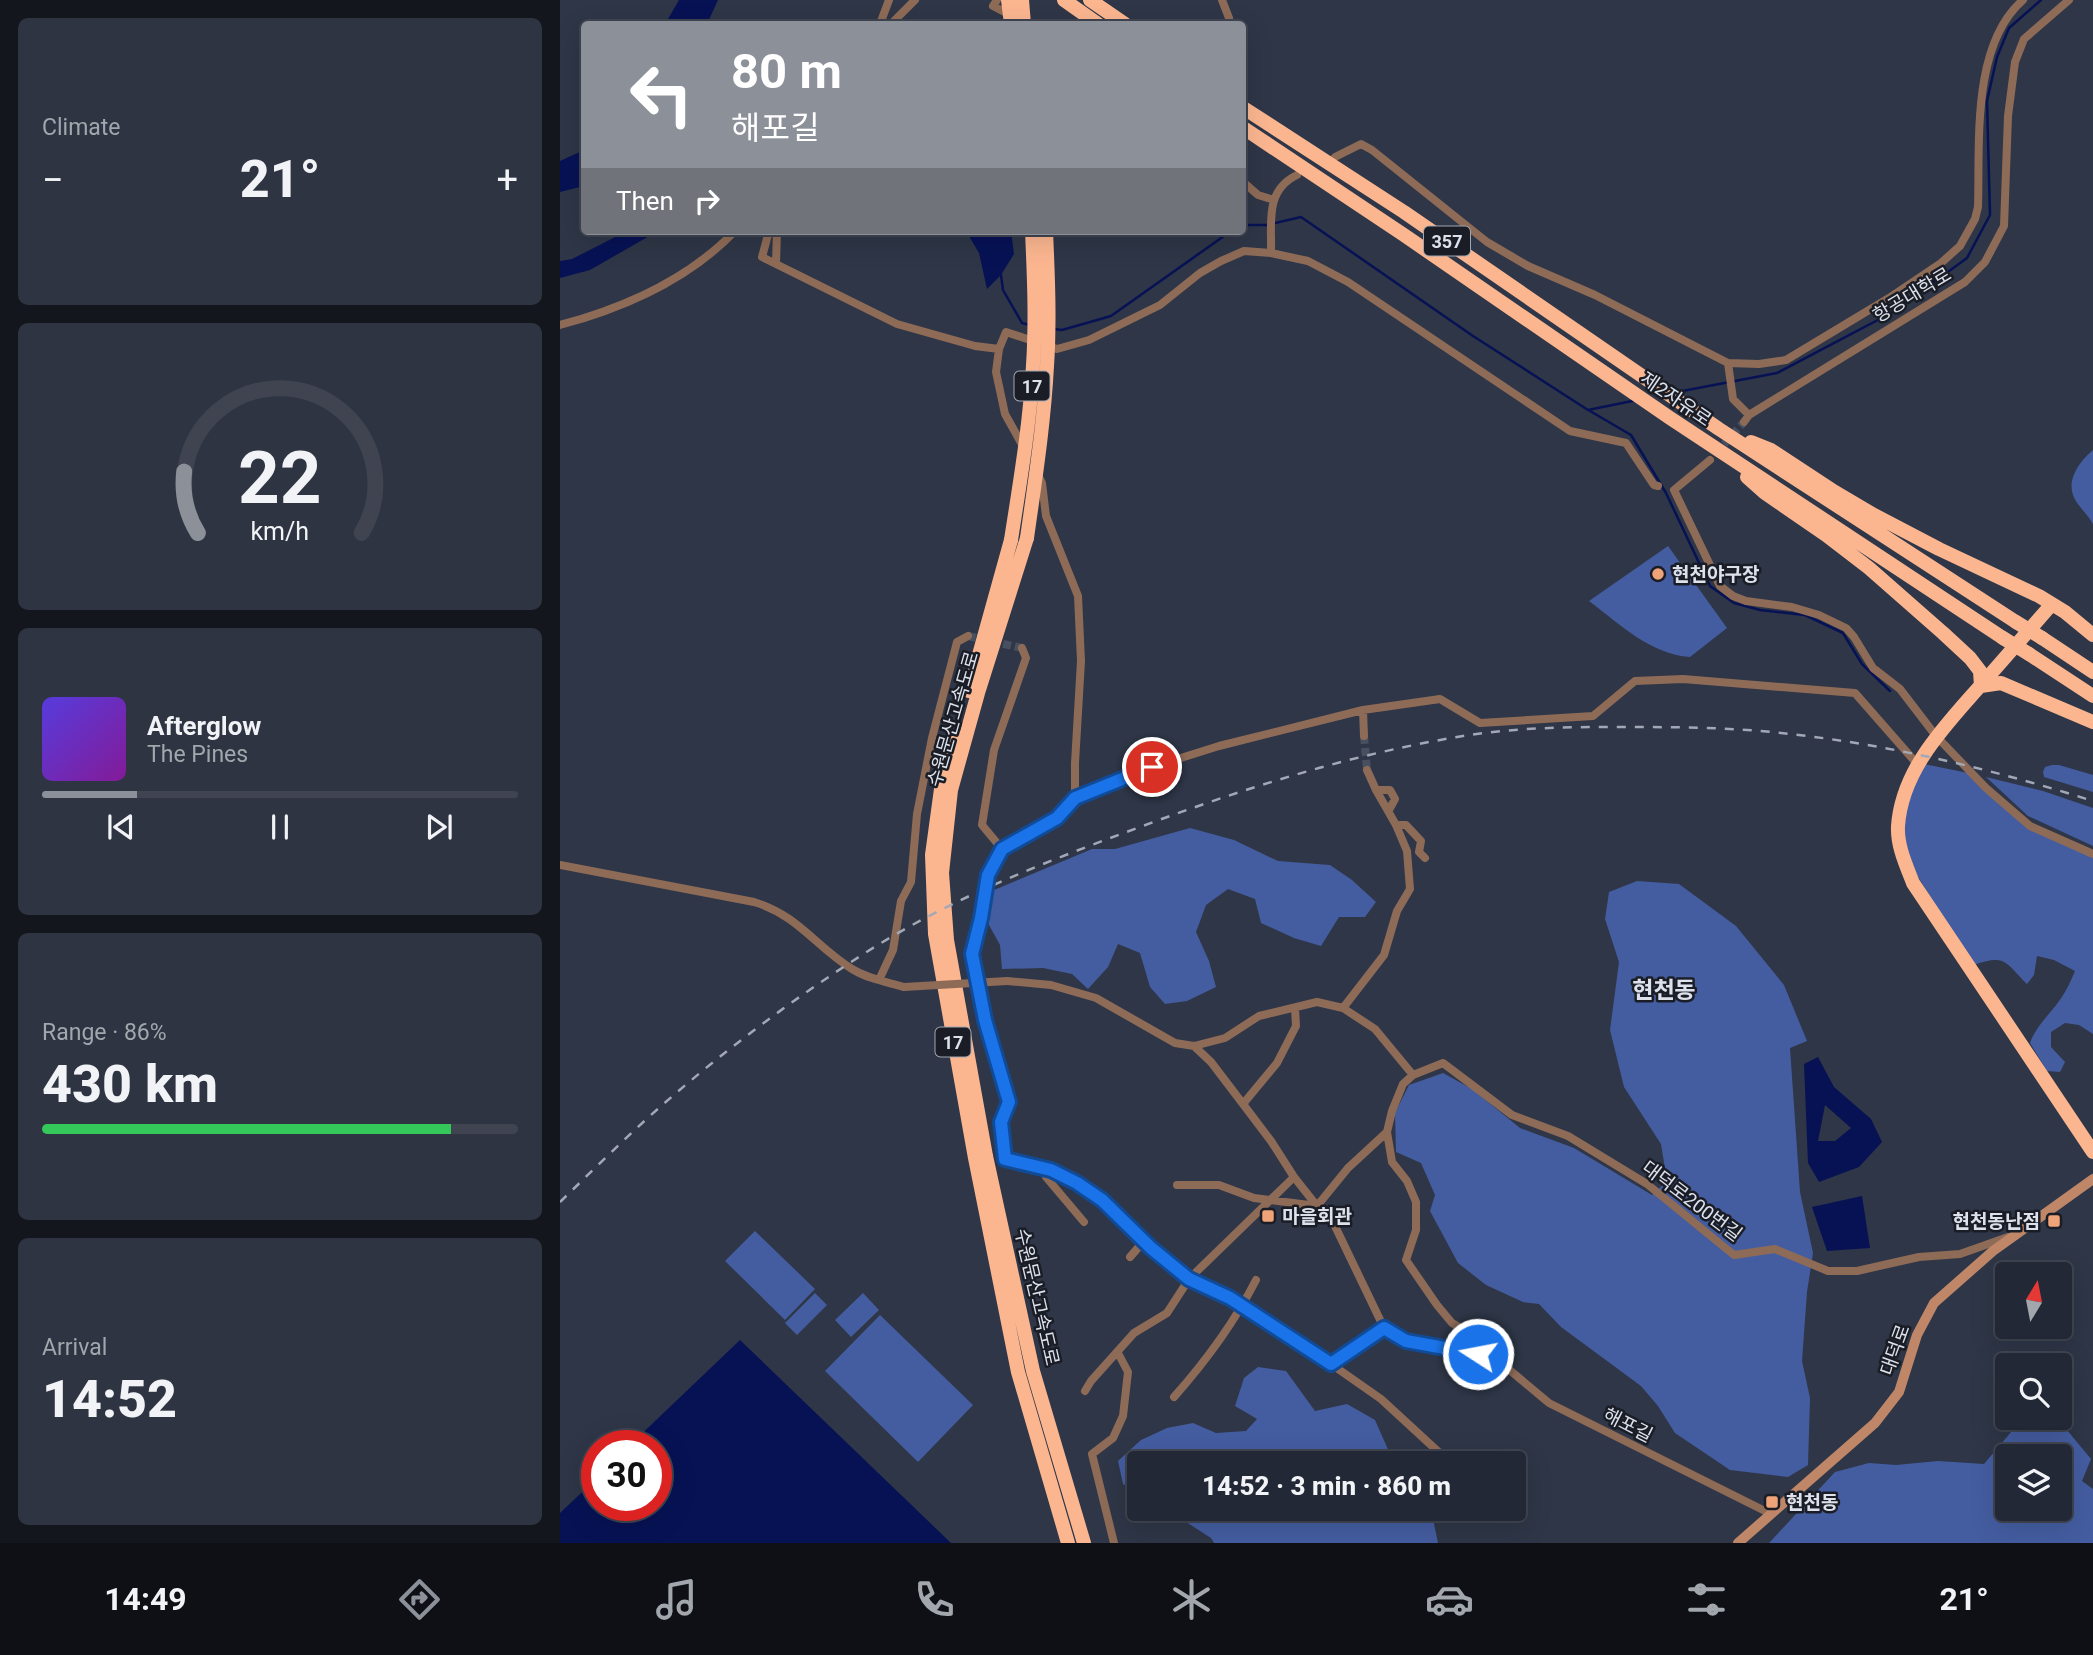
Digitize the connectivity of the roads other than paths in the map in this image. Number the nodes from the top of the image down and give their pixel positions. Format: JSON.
{"nodes":[{"id":1,"x":889,"y":0,"type":"edge"},
{"id":2,"x":915,"y":0,"type":"edge"},
{"id":3,"x":997,"y":0,"type":"edge"},
{"id":4,"x":1008,"y":0,"type":"edge"},
{"id":5,"x":1022,"y":0,"type":"edge"},
{"id":6,"x":1064,"y":0,"type":"edge"},
{"id":7,"x":1090,"y":0,"type":"edge"},
{"id":8,"x":1222,"y":0,"type":"edge"},
{"id":9,"x":2024,"y":0,"type":"edge"},
{"id":10,"x":2069,"y":0,"type":"edge"},
{"id":11,"x":1229,"y":18,"type":"dead end"},
{"id":12,"x":881,"y":21,"type":"edge"},
{"id":13,"x":894,"y":21,"type":"edge"},
{"id":14,"x":1011,"y":21,"type":"edge"},
{"id":15,"x":1020,"y":21,"type":"edge"},
{"id":16,"x":1025,"y":21,"type":"edge"},
{"id":17,"x":1094,"y":21,"type":"edge"},
{"id":18,"x":1121,"y":21,"type":"edge"},
{"id":19,"x":1246,"y":110,"type":"edge"},
{"id":20,"x":1246,"y":130,"type":"edge"},
{"id":21,"x":1335,"y":157,"type":"dead end"},
{"id":22,"x":1297,"y":175,"type":"dead end"},
{"id":23,"x":1246,"y":184,"type":"edge"},
{"id":24,"x":1273,"y":200,"type":"junction"},
{"id":25,"x":731,"y":235,"type":"edge"},
{"id":26,"x":768,"y":235,"type":"edge"},
{"id":27,"x":776,"y":235,"type":"edge"},
{"id":28,"x":1032,"y":235,"type":"edge"},
{"id":29,"x":1046,"y":235,"type":"edge"},
{"id":30,"x":1272,"y":253,"type":"junction"},
{"id":31,"x":776,"y":264,"type":"junction"},
{"id":32,"x":560,"y":325,"type":"edge"},
{"id":33,"x":999,"y":349,"type":"junction"},
{"id":34,"x":1728,"y":362,"type":"junction"},
{"id":35,"x":1719,"y":429,"type":"junction"},
{"id":36,"x":1706,"y":442,"type":"junction"},
{"id":37,"x":1710,"y":460,"type":"tunnel mouth"},
{"id":38,"x":1658,"y":486,"type":"dead end"},
{"id":39,"x":1019,"y":539,"type":"junction"},
{"id":40,"x":2052,"y":604,"type":"junction"},
{"id":41,"x":2093,"y":635,"type":"edge"},
{"id":42,"x":968,"y":636,"type":"dead end"},
{"id":43,"x":1022,"y":648,"type":"dead end"},
{"id":44,"x":2093,"y":672,"type":"edge"},
{"id":45,"x":1980,"y":686,"type":"junction"},
{"id":46,"x":2093,"y":696,"type":"edge"},
{"id":47,"x":1363,"y":710,"type":"junction"},
{"id":48,"x":2093,"y":722,"type":"edge"},
{"id":49,"x":1364,"y":736,"type":"tunnel mouth"},
{"id":50,"x":1936,"y":736,"type":"junction"},
{"id":51,"x":1918,"y":765,"type":"junction"},
{"id":52,"x":1367,"y":770,"type":"tunnel mouth"},
{"id":53,"x":1075,"y":798,"type":"junction"},
{"id":54,"x":1396,"y":825,"type":"junction"},
{"id":55,"x":1002,"y":849,"type":"junction"},
{"id":56,"x":2093,"y":853,"type":"edge"},
{"id":57,"x":1425,"y":858,"type":"dead end"},
{"id":58,"x":560,"y":865,"type":"edge"},
{"id":59,"x":879,"y":980,"type":"junction"},
{"id":60,"x":1343,"y":1007,"type":"junction"},
{"id":61,"x":1295,"y":1008,"type":"junction"},
{"id":62,"x":1194,"y":1046,"type":"junction"},
{"id":63,"x":1413,"y":1075,"type":"junction"},
{"id":64,"x":1243,"y":1104,"type":"junction"},
{"id":65,"x":1387,"y":1132,"type":"junction"},
{"id":66,"x":2093,"y":1152,"type":"edge"},
{"id":67,"x":1051,"y":1170,"type":"junction"},
{"id":68,"x":1294,"y":1177,"type":"junction"},
{"id":69,"x":2093,"y":1179,"type":"edge"},
{"id":70,"x":1177,"y":1185,"type":"dead end"},
{"id":71,"x":1271,"y":1200,"type":"junction"},
{"id":72,"x":1317,"y":1206,"type":"junction"},
{"id":73,"x":1084,"y":1222,"type":"dead end"},
{"id":74,"x":2017,"y":1234,"type":"junction"},
{"id":75,"x":1144,"y":1241,"type":"junction"},
{"id":76,"x":1130,"y":1257,"type":"dead end"},
{"id":77,"x":1189,"y":1279,"type":"junction"},
{"id":78,"x":1256,"y":1280,"type":"dead end"},
{"id":79,"x":1242,"y":1307,"type":"junction"},
{"id":80,"x":1384,"y":1328,"type":"junction"},
{"id":81,"x":1118,"y":1353,"type":"junction"},
{"id":82,"x":1478,"y":1354,"type":"junction"},
{"id":83,"x":1331,"y":1364,"type":"junction"},
{"id":84,"x":1085,"y":1391,"type":"dead end"},
{"id":85,"x":1174,"y":1397,"type":"dead end"},
{"id":86,"x":1437,"y":1451,"type":"edge"},
{"id":87,"x":1772,"y":1514,"type":"junction"},
{"id":88,"x":1068,"y":1543,"type":"edge"},
{"id":89,"x":1084,"y":1543,"type":"edge"},
{"id":90,"x":1114,"y":1543,"type":"edge"},
{"id":91,"x":1738,"y":1543,"type":"edge"}],
"edges":[{"from":1,"to":12,"type":"street"},
{"from":2,"to":13,"type":"street"},
{"from":3,"to":15,"type":"street"},
{"from":4,"to":14,"type":"highway","bridge":true},
{"from":5,"to":16,"type":"highway","bridge":true},
{"from":6,"to":17,"type":"highway"},
{"from":7,"to":18,"type":"highway"},
{"from":8,"to":11,"type":"street"},
{"from":9,"to":34,"type":"street","name":"항공대학로"},
{"from":10,"to":34,"type":"street","name":"항공대학로"},
{"from":19,"to":35,"type":"highway","name":"제2자유로","number":"357"},
{"from":20,"to":36,"type":"highway","name":"제2자유로","number":"357"},
{"from":21,"to":34,"type":"street"},
{"from":22,"to":24,"type":"street"},
{"from":23,"to":24,"type":"street"},
{"from":24,"to":30,"type":"street"},
{"from":25,"to":32,"type":"street"},
{"from":26,"to":31,"type":"street"},
{"from":27,"to":31,"type":"street"},
{"from":28,"to":39,"type":"highway","name":"수원문산고속도로","number":"17","bridge":true},
{"from":29,"to":39,"type":"highway","name":"수원문산고속도로","number":"17","bridge":true},
{"from":30,"to":33,"type":"street"},
{"from":30,"to":38,"type":"street"},
{"from":31,"to":33,"type":"street"},
{"from":33,"to":53,"type":"street"},
{"from":35,"to":40,"type":"highway"},
{"from":35,"to":44,"type":"highway","name":"제2자유로","number":"357","bridge":true},
{"from":36,"to":45,"type":"highway"},
{"from":36,"to":46,"type":"highway","name":"제2자유로","number":"357","bridge":true},
{"from":37,"to":50,"type":"street"},
{"from":39,"to":88,"type":"highway","name":"수원문산고속도로","number":"17"},
{"from":39,"to":89,"type":"highway","name":"수원문산고속도로","number":"17"},
{"from":40,"to":41,"type":"highway"},
{"from":40,"to":45,"type":"highway"},
{"from":42,"to":59,"type":"street"},
{"from":43,"to":55,"type":"street"},
{"from":45,"to":48,"type":"highway"},
{"from":45,"to":50,"type":"highway"},
{"from":47,"to":49,"type":"street"},
{"from":47,"to":51,"type":"street"},
{"from":47,"to":53,"type":"street"},
{"from":50,"to":51,"type":"highway"},
{"from":50,"to":56,"type":"street"},
{"from":51,"to":66,"type":"highway"},
{"from":52,"to":54,"type":"street"},
{"from":53,"to":55,"type":"street"},
{"from":54,"to":57,"type":"street"},
{"from":54,"to":60,"type":"street"},
{"from":55,"to":67,"type":"street"},
{"from":58,"to":59,"type":"street"},
{"from":59,"to":62,"type":"street","bridge":true},
{"from":60,"to":61,"type":"street"},
{"from":60,"to":63,"type":"street"},
{"from":61,"to":62,"type":"street"},
{"from":61,"to":64,"type":"street"},
{"from":62,"to":64,"type":"street"},
{"from":63,"to":65,"type":"street"},
{"from":63,"to":74,"type":"street","name":"대덕로200번길"},
{"from":64,"to":68,"type":"street"},
{"from":65,"to":72,"type":"street"},
{"from":65,"to":82,"type":"street","name":"해포길"},
{"from":67,"to":73,"type":"street"},
{"from":67,"to":75,"type":"street"},
{"from":68,"to":71,"type":"street"},
{"from":68,"to":72,"type":"street"},
{"from":69,"to":74,"type":"street","name":"대덕로"},
{"from":70,"to":71,"type":"street"},
{"from":71,"to":72,"type":"street"},
{"from":71,"to":77,"type":"street"},
{"from":72,"to":80,"type":"street"},
{"from":74,"to":87,"type":"street","name":"대덕로"},
{"from":75,"to":76,"type":"street"},
{"from":75,"to":77,"type":"street"},
{"from":77,"to":79,"type":"street"},
{"from":77,"to":81,"type":"street"},
{"from":78,"to":79,"type":"street"},
{"from":79,"to":83,"type":"street"},
{"from":79,"to":85,"type":"street"},
{"from":80,"to":82,"type":"street","name":"해포길"},
{"from":80,"to":83,"type":"street"},
{"from":81,"to":84,"type":"street"},
{"from":81,"to":90,"type":"street"},
{"from":82,"to":87,"type":"street","name":"해포길"},
{"from":83,"to":86,"type":"street"},
{"from":87,"to":91,"type":"street","name":"대덕로"}]}
